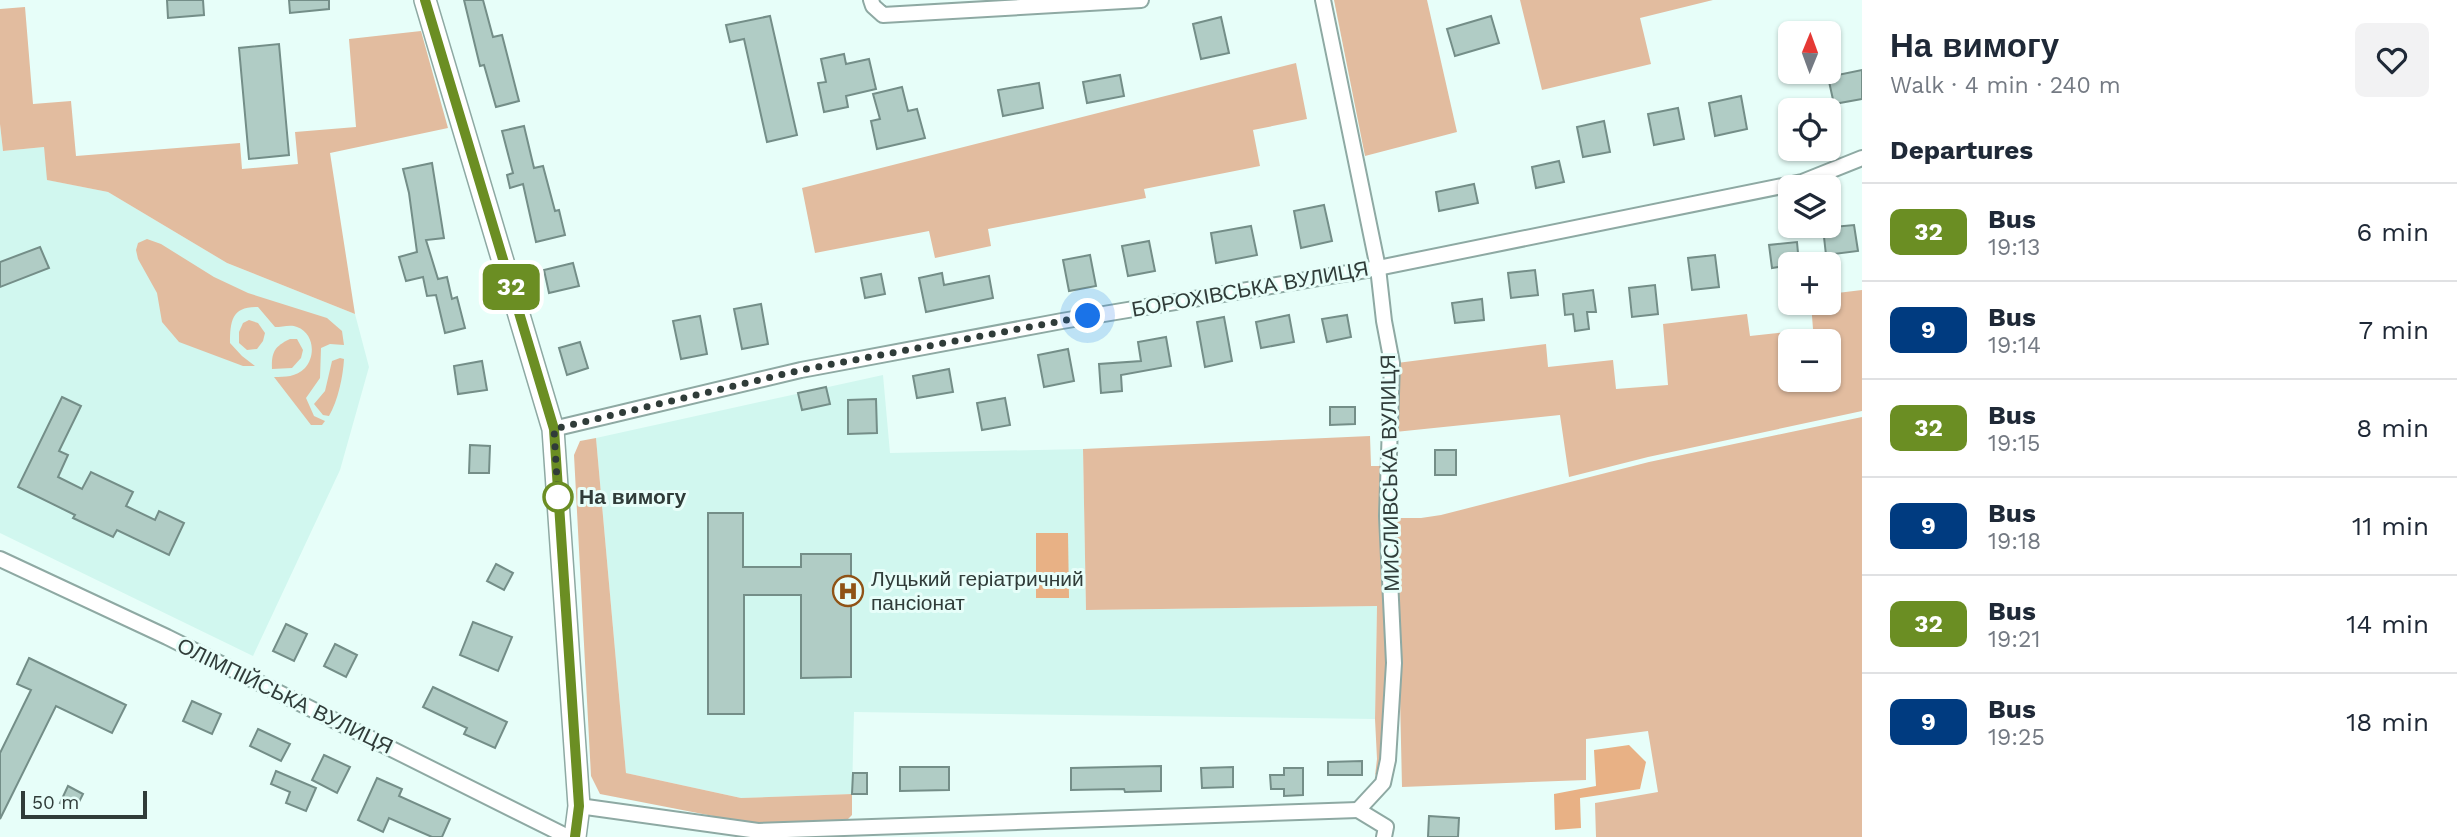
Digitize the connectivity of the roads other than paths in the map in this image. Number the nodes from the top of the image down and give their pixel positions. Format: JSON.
{"nodes":[{"id":1,"x":425,"y":0,"type":"edge"},
{"id":2,"x":871,"y":0,"type":"edge"},
{"id":3,"x":1141,"y":0,"type":"edge"},
{"id":4,"x":1323,"y":0,"type":"edge"},
{"id":5,"x":1862,"y":158,"type":"edge"},
{"id":6,"x":1378,"y":268,"type":"junction"},
{"id":7,"x":554,"y":429,"type":"junction"},
{"id":8,"x":0,"y":559,"type":"edge"},
{"id":9,"x":579,"y":806,"type":"junction"},
{"id":10,"x":1358,"y":810,"type":"junction"},
{"id":11,"x":568,"y":837,"type":"edge"},
{"id":12,"x":575,"y":837,"type":"edge"},
{"id":13,"x":1384,"y":837,"type":"edge"}],
"edges":[{"from":1,"to":7,"type":"street"},
{"from":2,"to":3,"type":"street"},
{"from":4,"to":6,"type":"street","name":"МИСЛИВСЬКА ВУЛИЦЯ"},
{"from":5,"to":6,"type":"street","name":"БОРОХІВСЬКА ВУЛИЦЯ"},
{"from":6,"to":7,"type":"street","name":"БОРОХІВСЬКА ВУЛИЦЯ"},
{"from":6,"to":10,"type":"street","name":"МИСЛИВСЬКА ВУЛИЦЯ"},
{"from":7,"to":9,"type":"street"},
{"from":8,"to":11,"type":"street","name":"ОЛІМПІЙСЬКА ВУЛИЦЯ"},
{"from":9,"to":10,"type":"street"},
{"from":9,"to":12,"type":"street"},
{"from":10,"to":13,"type":"street"}]}
